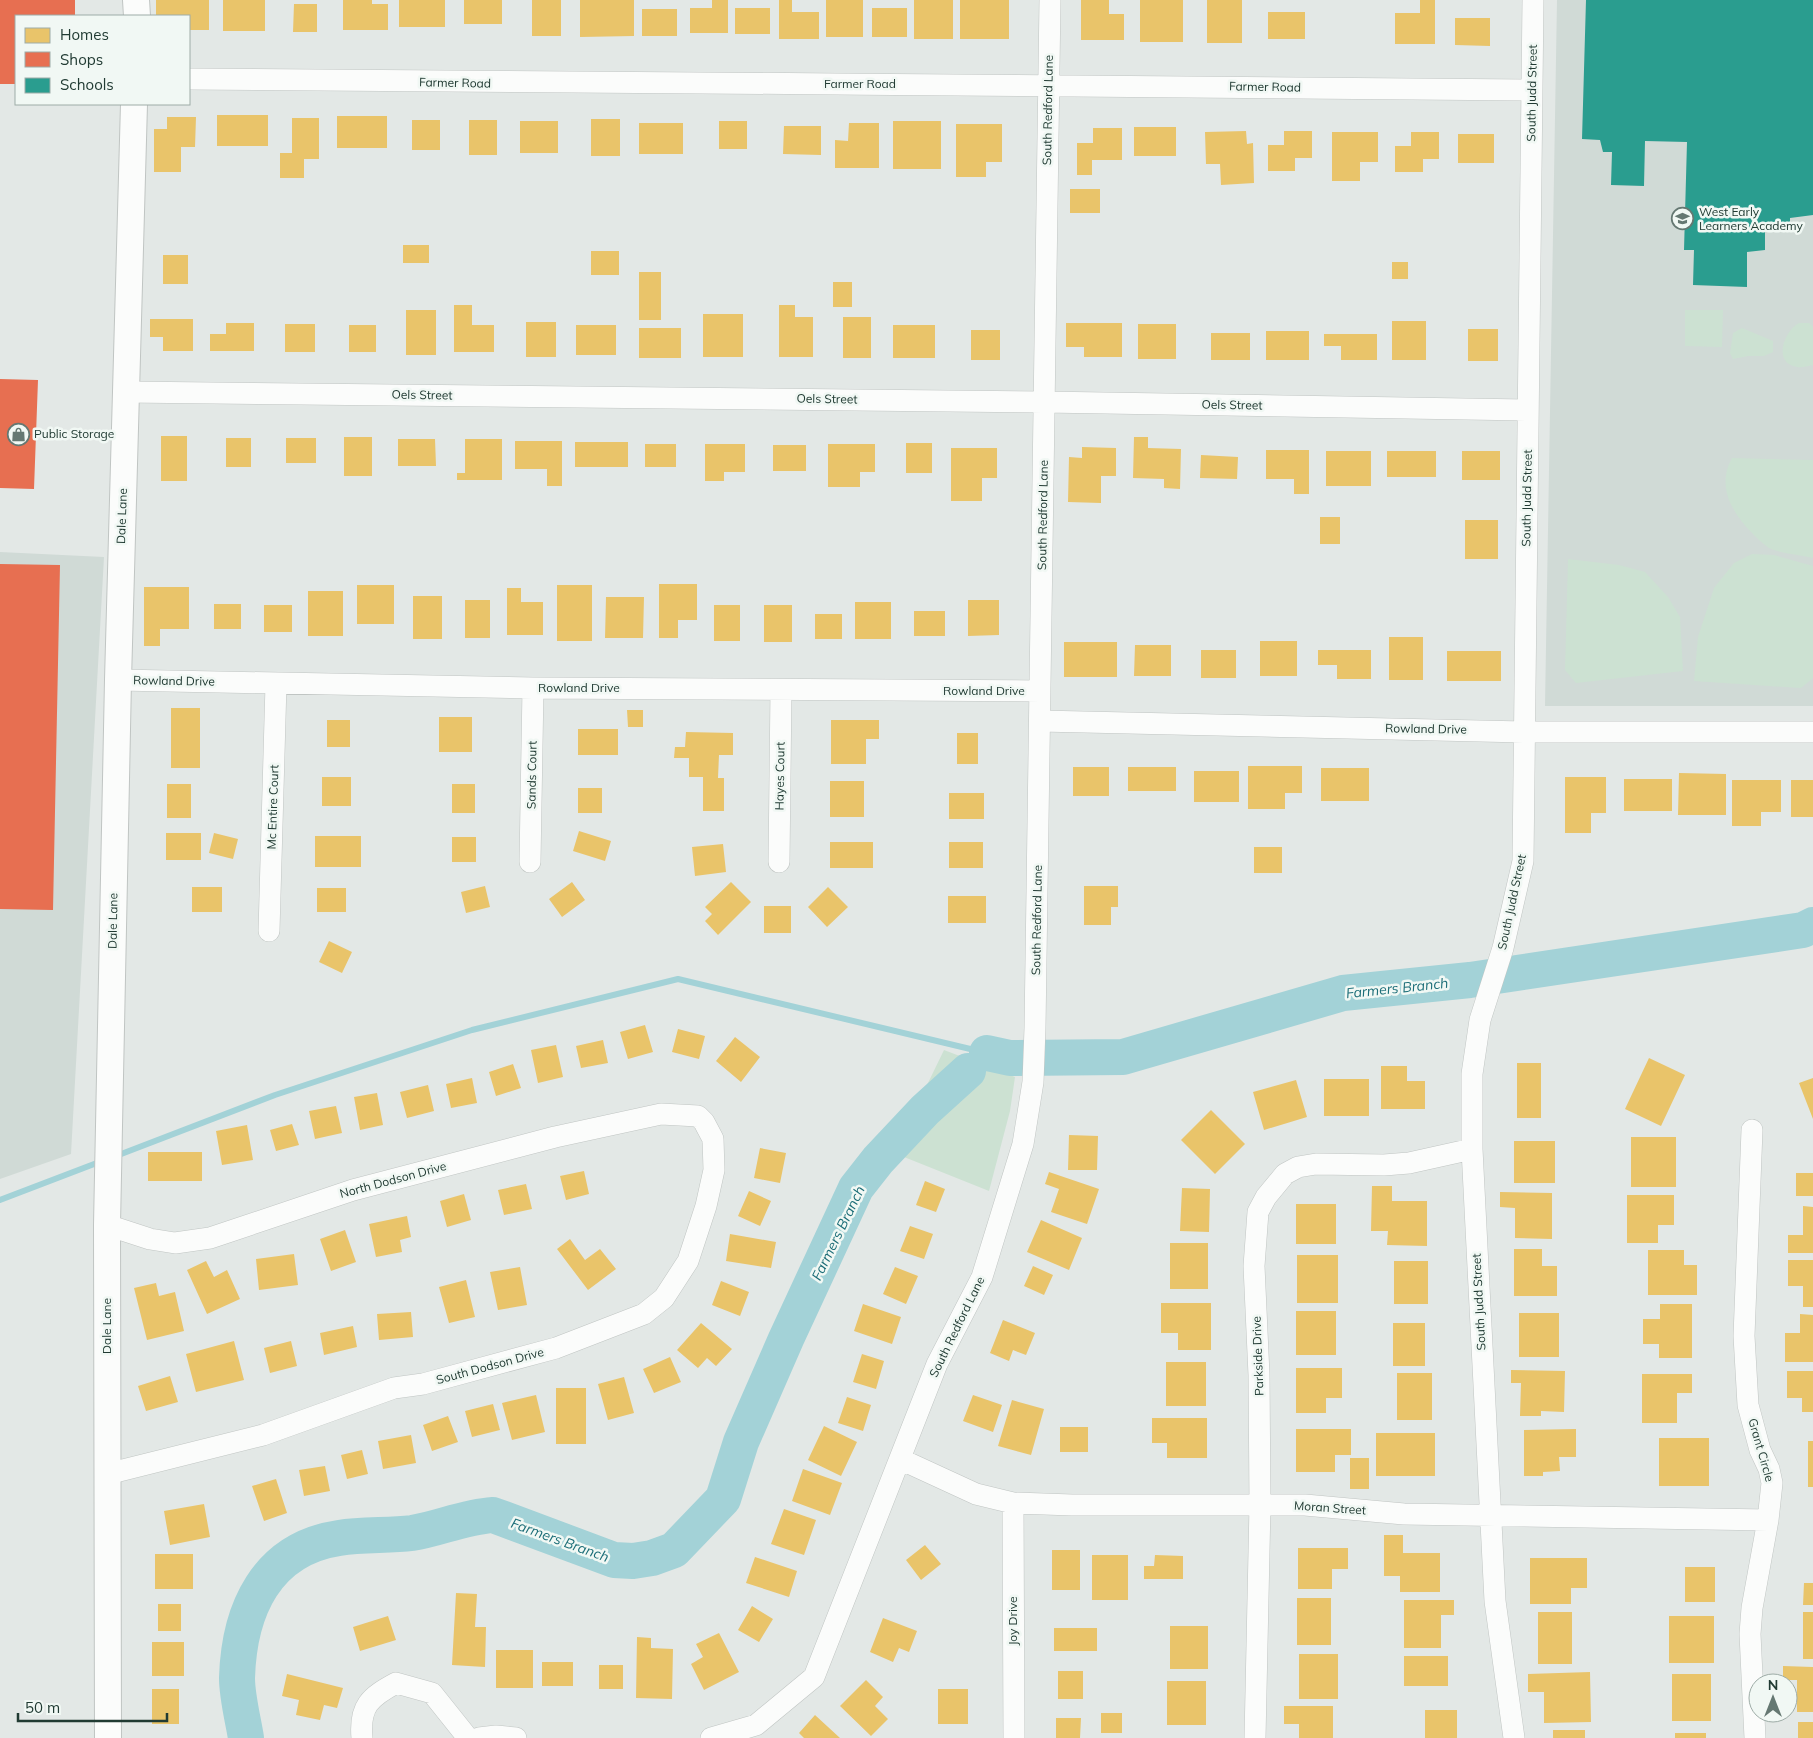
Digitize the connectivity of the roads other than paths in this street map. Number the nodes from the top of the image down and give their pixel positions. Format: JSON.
{"nodes":[{"id":1,"x":136,"y":0,"type":"edge"},
{"id":2,"x":1050,"y":0,"type":"edge"},
{"id":3,"x":1534,"y":0,"type":"edge"},
{"id":4,"x":136,"y":15,"type":"edge"},
{"id":5,"x":190,"y":79,"type":"edge"},
{"id":6,"x":1049,"y":84,"type":"junction"},
{"id":7,"x":1531,"y":90,"type":"junction"},
{"id":8,"x":134,"y":105,"type":"edge"},
{"id":9,"x":126,"y":392,"type":"junction"},
{"id":10,"x":1044,"y":402,"type":"junction"},
{"id":11,"x":1528,"y":410,"type":"junction"},
{"id":12,"x":118,"y":680,"type":"junction"},
{"id":13,"x":276,"y":684,"type":"junction"},
{"id":14,"x":533,"y":688,"type":"junction"},
{"id":15,"x":781,"y":690,"type":"junction"},
{"id":16,"x":1040,"y":691,"type":"junction"},
{"id":17,"x":1040,"y":721,"type":"junction"},
{"id":18,"x":1524,"y":732,"type":"junction"},
{"id":19,"x":1813,"y":732,"type":"edge"},
{"id":20,"x":530,"y":862,"type":"dead end"},
{"id":21,"x":779,"y":862,"type":"dead end"},
{"id":22,"x":269,"y":931,"type":"dead end"},
{"id":23,"x":684,"y":1114,"type":"joint"},
{"id":24,"x":1752,"y":1130,"type":"dead end"},
{"id":25,"x":1472,"y":1149,"type":"junction"},
{"id":26,"x":107,"y":1225,"type":"junction"},
{"id":27,"x":900,"y":1459,"type":"junction"},
{"id":28,"x":107,"y":1474,"type":"junction"},
{"id":29,"x":1013,"y":1503,"type":"junction"},
{"id":30,"x":1260,"y":1506,"type":"junction"},
{"id":31,"x":1490,"y":1516,"type":"junction"},
{"id":32,"x":1768,"y":1520,"type":"junction"},
{"id":33,"x":108,"y":1738,"type":"edge"},
{"id":34,"x":362,"y":1738,"type":"edge"},
{"id":35,"x":468,"y":1738,"type":"edge"},
{"id":36,"x":479,"y":1738,"type":"edge"},
{"id":37,"x":516,"y":1738,"type":"edge"},
{"id":38,"x":711,"y":1738,"type":"edge"},
{"id":39,"x":1014,"y":1738,"type":"edge"},
{"id":40,"x":1255,"y":1738,"type":"edge"},
{"id":41,"x":1514,"y":1738,"type":"edge"},
{"id":42,"x":1755,"y":1738,"type":"edge"}],
"edges":[{"from":1,"to":4,"type":"street"},
{"from":2,"to":6,"type":"street","name":"South Redford Lane"},
{"from":3,"to":7,"type":"street","name":"South Judd Street"},
{"from":5,"to":6,"type":"street","name":"Farmer Road"},
{"from":6,"to":7,"type":"street","name":"Farmer Road"},
{"from":6,"to":10,"type":"street","name":"South Redford Lane"},
{"from":7,"to":11,"type":"street","name":"South Judd Street"},
{"from":8,"to":9,"type":"street","name":"Dale Lane"},
{"from":9,"to":10,"type":"street","name":"Oels Street"},
{"from":9,"to":12,"type":"street","name":"Dale Lane"},
{"from":10,"to":11,"type":"street","name":"Oels Street"},
{"from":10,"to":16,"type":"street","name":"South Redford Lane"},
{"from":11,"to":18,"type":"street","name":"South Judd Street"},
{"from":12,"to":13,"type":"street","name":"Rowland Drive"},
{"from":12,"to":26,"type":"street","name":"Dale Lane"},
{"from":13,"to":14,"type":"street","name":"Rowland Drive"},
{"from":13,"to":22,"type":"street","name":"Mc Entire Court"},
{"from":14,"to":15,"type":"street","name":"Rowland Drive"},
{"from":14,"to":20,"type":"street","name":"Sands Court"},
{"from":15,"to":16,"type":"street","name":"Rowland Drive"},
{"from":15,"to":21,"type":"street","name":"Hayes Court"},
{"from":16,"to":17,"type":"street","name":"South Redford Lane"},
{"from":17,"to":18,"type":"street","name":"Rowland Drive"},
{"from":17,"to":27,"type":"street","name":"South Redford Lane"},
{"from":18,"to":19,"type":"street","name":"Rowland Drive"},
{"from":18,"to":25,"type":"street","name":"South Judd Street"},
{"from":23,"to":26,"type":"street","name":"North Dodson Drive"},
{"from":23,"to":28,"type":"street","name":"South Dodson Drive"},
{"from":24,"to":32,"type":"street","name":"Grant Circle"},
{"from":25,"to":30,"type":"street","name":"Parkside Drive"},
{"from":25,"to":31,"type":"street","name":"South Judd Street"},
{"from":26,"to":28,"type":"street","name":"Dale Lane"},
{"from":27,"to":29,"type":"street","name":"Moran Street"},
{"from":27,"to":38,"type":"street","name":"South Redford Lane"},
{"from":28,"to":33,"type":"street","name":"Dale Lane"},
{"from":29,"to":30,"type":"street","name":"Moran Street"},
{"from":29,"to":39,"type":"street","name":"Joy Drive"},
{"from":30,"to":31,"type":"street","name":"Moran Street"},
{"from":30,"to":40,"type":"street","name":"Parkside Drive"},
{"from":31,"to":32,"type":"street","name":"Moran Street"},
{"from":31,"to":41,"type":"street","name":"South Judd Street"},
{"from":32,"to":42,"type":"street","name":"Grant Circle"},
{"from":34,"to":35,"type":"street"},
{"from":36,"to":37,"type":"street"}]}
